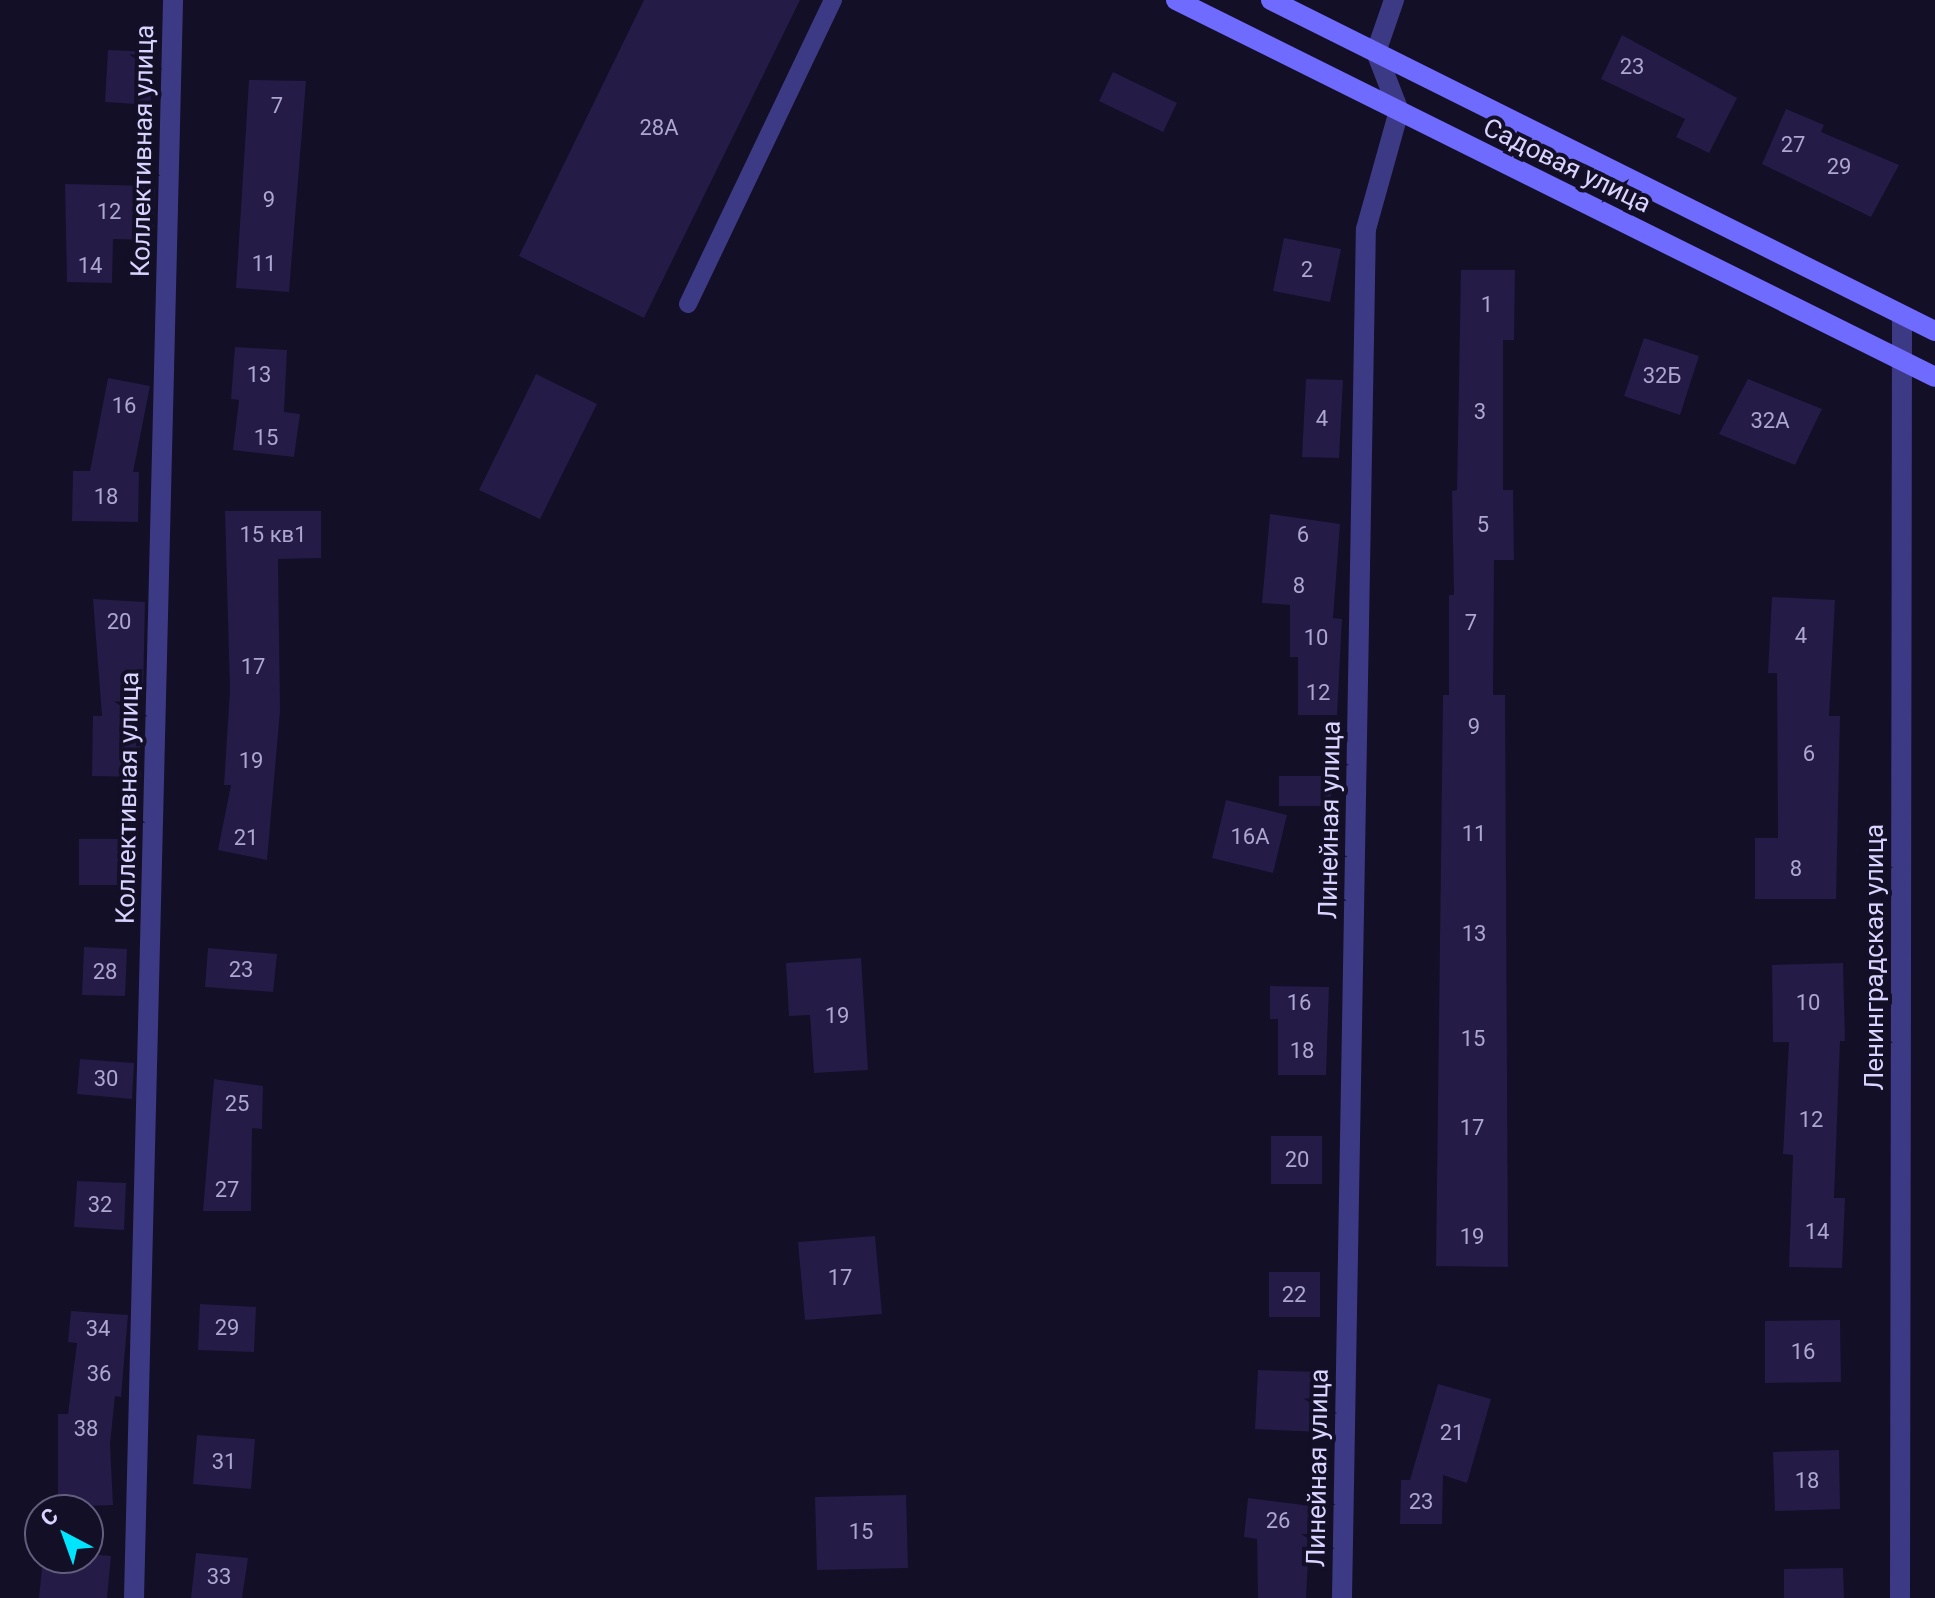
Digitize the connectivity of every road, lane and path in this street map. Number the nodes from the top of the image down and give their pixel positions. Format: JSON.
{"nodes":[{"id":1,"x":173,"y":0,"type":"edge"},
{"id":2,"x":833,"y":0,"type":"edge"},
{"id":3,"x":1176,"y":0,"type":"edge"},
{"id":4,"x":1271,"y":0,"type":"edge"},
{"id":5,"x":1394,"y":0,"type":"edge"},
{"id":6,"x":1376,"y":52,"type":"junction"},
{"id":7,"x":1399,"y":111,"type":"junction"},
{"id":8,"x":688,"y":304,"type":"dead end"},
{"id":9,"x":1902,"y":317,"type":"junction"},
{"id":10,"x":1935,"y":331,"type":"edge"},
{"id":11,"x":1902,"y":361,"type":"junction"},
{"id":12,"x":1935,"y":377,"type":"edge"},
{"id":13,"x":134,"y":1598,"type":"edge"},
{"id":14,"x":1342,"y":1598,"type":"edge"},
{"id":15,"x":1900,"y":1598,"type":"edge"}],
"edges":[{"from":1,"to":13,"type":"street","name":"Коллективная улица"},
{"from":2,"to":8,"type":"lane"},
{"from":3,"to":7,"type":"street","name":"Садовая улица"},
{"from":4,"to":6,"type":"street","name":"Садовая улица"},
{"from":5,"to":6,"type":"street"},
{"from":6,"to":7,"type":"street"},
{"from":6,"to":9,"type":"street","name":"Садовая улица"},
{"from":7,"to":11,"type":"street","name":"Садовая улица"},
{"from":7,"to":14,"type":"street","name":"Линейная улица"},
{"from":9,"to":10,"type":"street","name":"Садовая улица"},
{"from":9,"to":11,"type":"street","name":"Ленинградская улица"},
{"from":11,"to":12,"type":"street","name":"Садовая улица"},
{"from":11,"to":15,"type":"street","name":"Ленинградская улица"}]}
